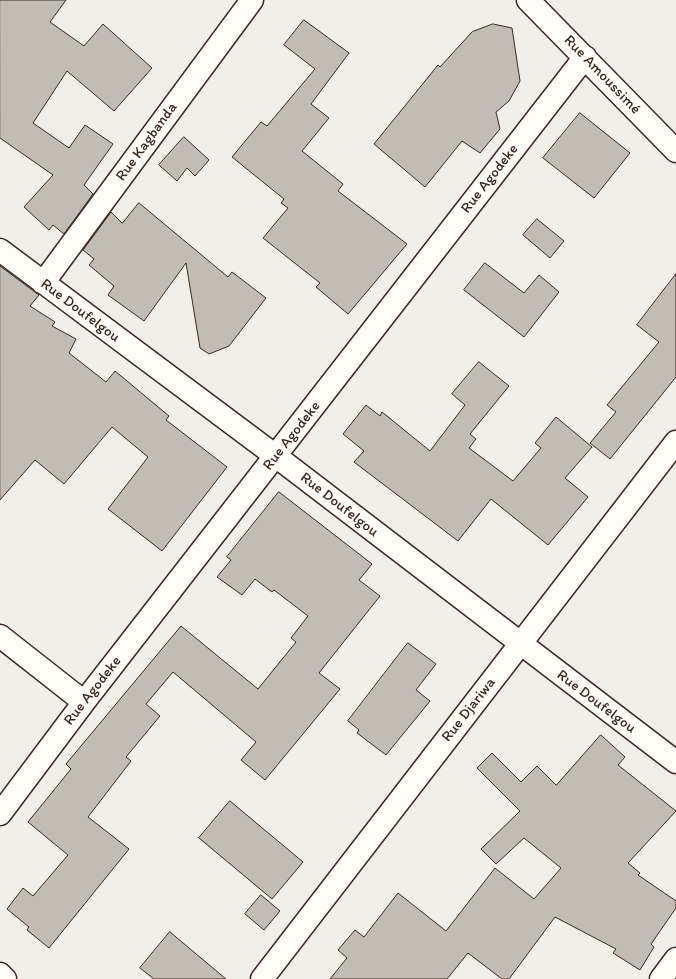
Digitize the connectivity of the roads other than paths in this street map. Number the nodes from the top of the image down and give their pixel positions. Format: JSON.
{"nodes":[{"id":1,"x":252,"y":0,"type":"edge"},
{"id":2,"x":528,"y":0,"type":"edge"},
{"id":3,"x":585,"y":57,"type":"junction"},
{"id":4,"x":676,"y":151,"type":"edge"},
{"id":5,"x":0,"y":250,"type":"edge"},
{"id":6,"x":43,"y":283,"type":"junction"},
{"id":7,"x":676,"y":442,"type":"edge"},
{"id":8,"x":276,"y":457,"type":"junction"},
{"id":9,"x":0,"y":636,"type":"edge"},
{"id":10,"x":520,"y":644,"type":"junction"},
{"id":11,"x":84,"y":702,"type":"junction"},
{"id":12,"x":676,"y":762,"type":"edge"},
{"id":13,"x":0,"y":814,"type":"edge"},
{"id":14,"x":676,"y":959,"type":"edge"},
{"id":15,"x":0,"y":974,"type":"edge"},
{"id":16,"x":6,"y":979,"type":"edge"},
{"id":17,"x":262,"y":979,"type":"edge"},
{"id":18,"x":661,"y":979,"type":"edge"}],
"edges":[{"from":1,"to":6,"type":"street","name":"Rue Kagbanda"},
{"from":2,"to":3,"type":"street","name":"Rue Amoussimé"},
{"from":3,"to":4,"type":"street","name":"Rue Amoussimé"},
{"from":3,"to":8,"type":"street","name":"Rue Agodeke"},
{"from":5,"to":6,"type":"street","name":"Rue Doufelgou"},
{"from":6,"to":8,"type":"street","name":"Rue Doufelgou"},
{"from":7,"to":10,"type":"street","name":"Rue Djariwa"},
{"from":8,"to":10,"type":"street","name":"Rue Doufelgou"},
{"from":8,"to":11,"type":"street","name":"Rue Agodeke"},
{"from":9,"to":11,"type":"street"},
{"from":10,"to":12,"type":"street","name":"Rue Doufelgou"},
{"from":10,"to":17,"type":"street","name":"Rue Djariwa"},
{"from":11,"to":13,"type":"street","name":"Rue Agodeke"},
{"from":14,"to":18,"type":"street"},
{"from":15,"to":16,"type":"street"}]}
